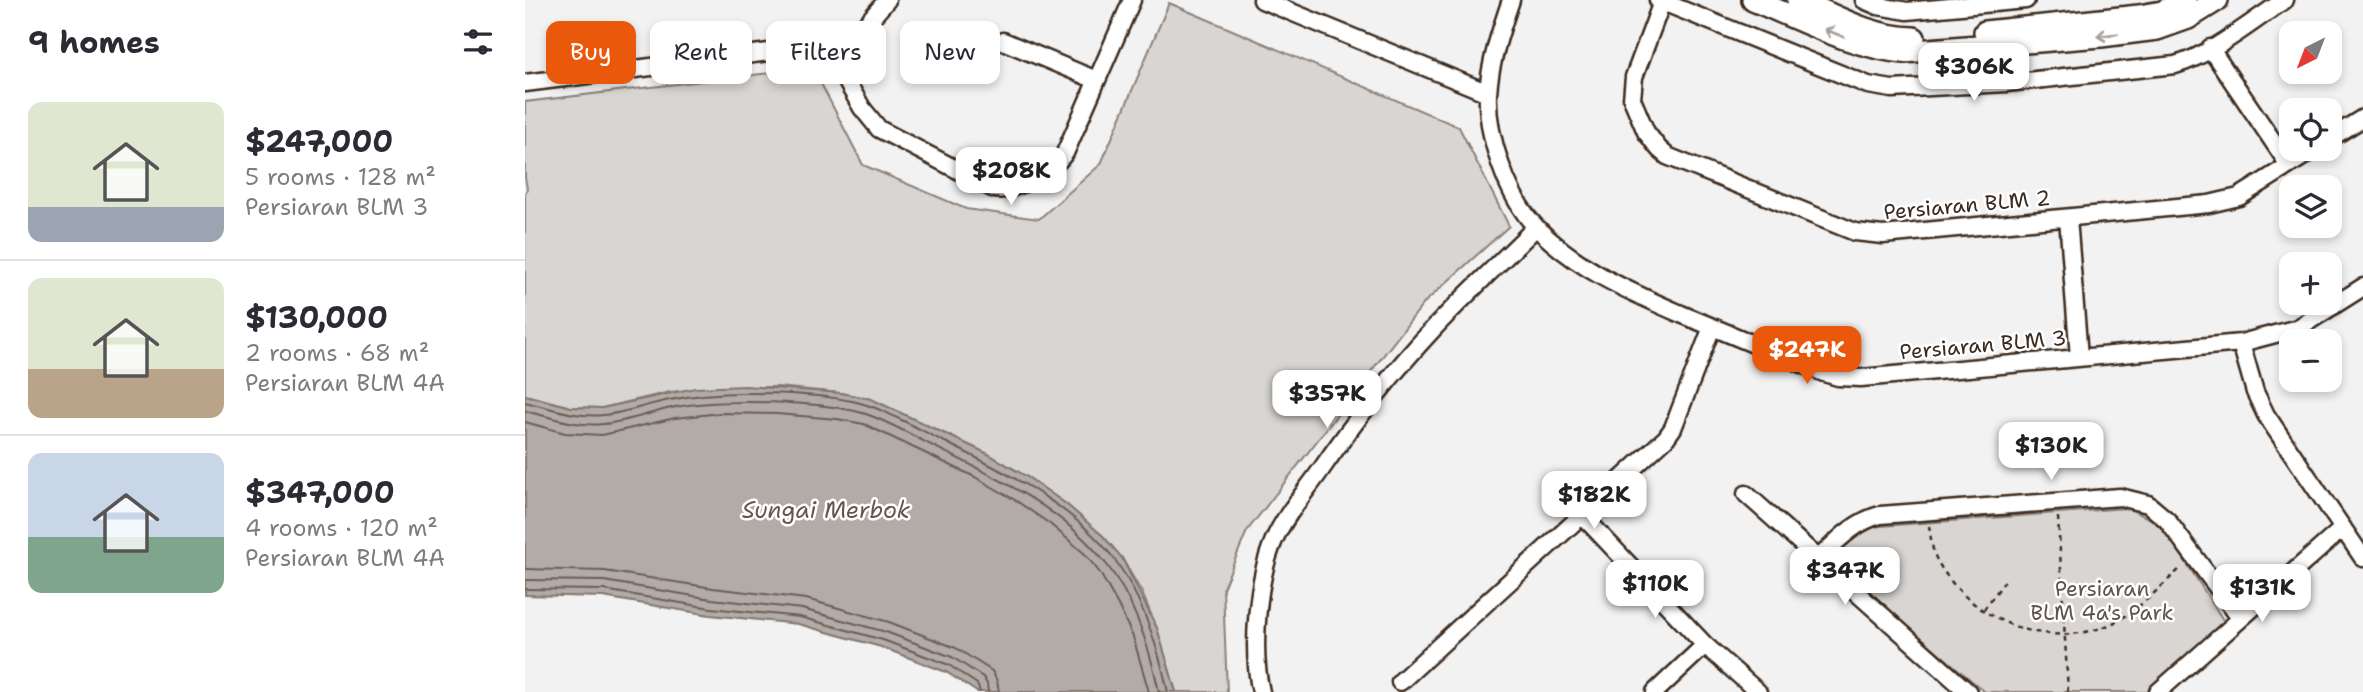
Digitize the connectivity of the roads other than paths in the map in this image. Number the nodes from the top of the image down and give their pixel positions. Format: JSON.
{"nodes":[{"id":1,"x":887,"y":0,"type":"edge"},
{"id":2,"x":1132,"y":0,"type":"edge"},
{"id":3,"x":1262,"y":0,"type":"edge"},
{"id":4,"x":1511,"y":0,"type":"edge"},
{"id":5,"x":1753,"y":0,"type":"edge"},
{"id":6,"x":1798,"y":0,"type":"edge"},
{"id":7,"x":1864,"y":0,"type":"edge"},
{"id":8,"x":2027,"y":0,"type":"edge"},
{"id":9,"x":2185,"y":0,"type":"edge"},
{"id":10,"x":2217,"y":0,"type":"edge"},
{"id":11,"x":2285,"y":0,"type":"edge"},
{"id":12,"x":1660,"y":1,"type":"edge"},
{"id":13,"x":1907,"y":6,"type":"edge"},
{"id":14,"x":870,"y":21,"type":"edge"},
{"id":15,"x":1003,"y":41,"type":"dead end"},
{"id":16,"x":2210,"y":48,"type":"junction"},
{"id":17,"x":766,"y":52,"type":"edge"},
{"id":18,"x":1096,"y":80,"type":"junction"},
{"id":19,"x":525,"y":83,"type":"edge"},
{"id":20,"x":848,"y":84,"type":"edge"},
{"id":21,"x":1488,"y":93,"type":"junction"},
{"id":22,"x":2363,"y":118,"type":"edge"},
{"id":23,"x":2342,"y":131,"type":"edge"},
{"id":24,"x":2296,"y":161,"type":"edge"},
{"id":25,"x":2289,"y":165,"type":"junction"},
{"id":26,"x":2068,"y":218,"type":"junction"},
{"id":27,"x":1536,"y":226,"type":"junction"},
{"id":28,"x":2363,"y":286,"type":"edge"},
{"id":29,"x":1712,"y":327,"type":"junction"},
{"id":30,"x":2241,"y":343,"type":"junction"},
{"id":31,"x":2079,"y":357,"type":"junction"},
{"id":32,"x":1746,"y":494,"type":"dead end"},
{"id":33,"x":1583,"y":516,"type":"junction"},
{"id":34,"x":2343,"y":528,"type":"junction"},
{"id":35,"x":2363,"y":558,"type":"edge"},
{"id":36,"x":1818,"y":559,"type":"junction"},
{"id":37,"x":2240,"y":618,"type":"junction"},
{"id":38,"x":1705,"y":645,"type":"junction"},
{"id":39,"x":1400,"y":682,"type":"dead end"},
{"id":40,"x":1261,"y":692,"type":"edge"},
{"id":41,"x":1655,"y":692,"type":"edge"},
{"id":42,"x":1758,"y":692,"type":"edge"},
{"id":43,"x":1968,"y":692,"type":"edge"},
{"id":44,"x":2158,"y":692,"type":"edge"}],
"edges":[{"from":1,"to":14,"type":"street"},
{"from":2,"to":18,"type":"street"},
{"from":3,"to":21,"type":"street"},
{"from":4,"to":21,"type":"street","name":"Persiaran BLM 3"},
{"from":10,"to":5,"type":"street","one_way":true},
{"from":6,"to":9,"type":"street"},
{"from":7,"to":13,"type":"street"},
{"from":8,"to":13,"type":"street"},
{"from":11,"to":16,"type":"street"},
{"from":12,"to":16,"type":"street"},
{"from":12,"to":26,"type":"street","name":"Persiaran BLM 2"},
{"from":15,"to":18,"type":"street"},
{"from":16,"to":25,"type":"street"},
{"from":17,"to":19,"type":"street"},
{"from":18,"to":20,"type":"street"},
{"from":21,"to":27,"type":"street","name":"Persiaran BLM 3"},
{"from":22,"to":23,"type":"street"},
{"from":24,"to":25,"type":"street","name":"Persiaran BLM 2"},
{"from":25,"to":26,"type":"street","name":"Persiaran BLM 2"},
{"from":26,"to":31,"type":"street"},
{"from":27,"to":29,"type":"street","name":"Persiaran BLM 3"},
{"from":27,"to":40,"type":"street"},
{"from":28,"to":30,"type":"street","name":"Persiaran BLM 3"},
{"from":29,"to":31,"type":"street","name":"Persiaran BLM 3"},
{"from":29,"to":33,"type":"street"},
{"from":30,"to":31,"type":"street","name":"Persiaran BLM 3"},
{"from":30,"to":34,"type":"street"},
{"from":32,"to":36,"type":"street"},
{"from":33,"to":38,"type":"street"},
{"from":33,"to":39,"type":"street"},
{"from":34,"to":35,"type":"street"},
{"from":34,"to":37,"type":"street"},
{"from":36,"to":37,"type":"street"},
{"from":36,"to":43,"type":"street"},
{"from":37,"to":44,"type":"street"},
{"from":38,"to":41,"type":"street"},
{"from":38,"to":42,"type":"street"}]}
